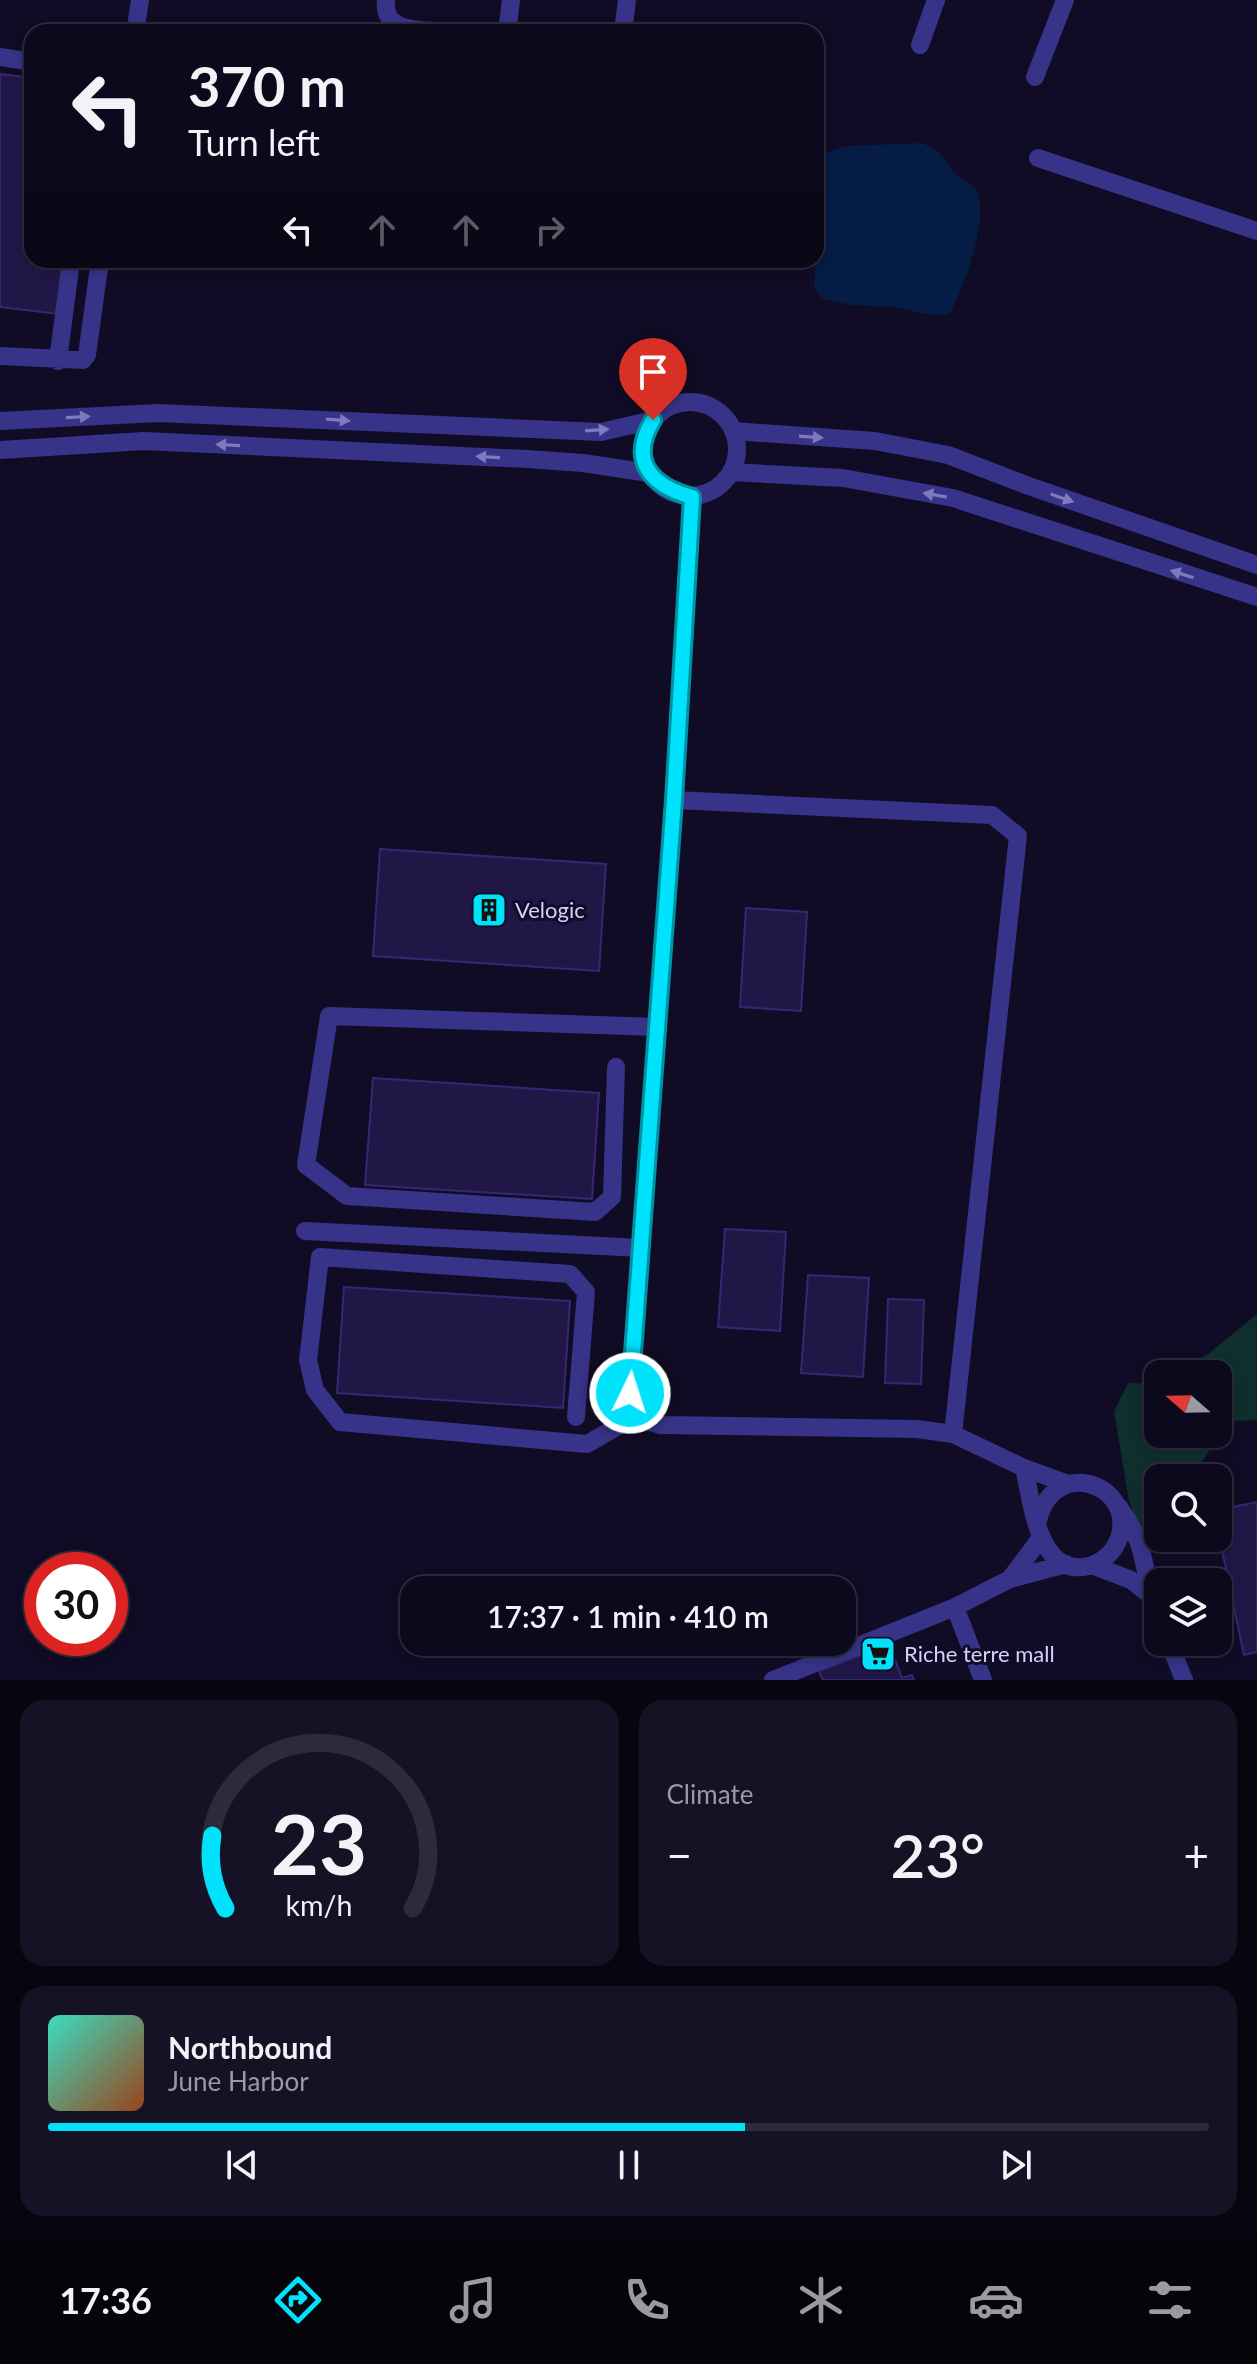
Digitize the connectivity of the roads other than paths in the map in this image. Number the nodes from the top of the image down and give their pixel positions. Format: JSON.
{"nodes":[{"id":1,"x":140,"y":0,"type":"edge"},
{"id":2,"x":386,"y":0,"type":"edge"},
{"id":3,"x":511,"y":0,"type":"edge"},
{"id":4,"x":627,"y":0,"type":"edge"},
{"id":5,"x":936,"y":0,"type":"edge"},
{"id":6,"x":1065,"y":0,"type":"edge"},
{"id":7,"x":137,"y":20,"type":"dead end"},
{"id":8,"x":395,"y":24,"type":"edge"},
{"id":9,"x":508,"y":24,"type":"edge"},
{"id":10,"x":624,"y":24,"type":"edge"},
{"id":11,"x":920,"y":45,"type":"dead end"},
{"id":12,"x":0,"y":57,"type":"edge"},
{"id":13,"x":24,"y":61,"type":"edge"},
{"id":14,"x":1035,"y":77,"type":"dead end"},
{"id":15,"x":1038,"y":158,"type":"dead end"},
{"id":16,"x":1257,"y":231,"type":"edge"},
{"id":17,"x":70,"y":268,"type":"edge"},
{"id":18,"x":99,"y":268,"type":"edge"},
{"id":19,"x":0,"y":356,"type":"edge"},
{"id":20,"x":58,"y":361,"type":"junction"},
{"id":21,"x":653,"y":420,"type":"junction"},
{"id":22,"x":0,"y":421,"type":"edge"},
{"id":23,"x":733,"y":431,"type":"junction"},
{"id":24,"x":0,"y":450,"type":"edge"},
{"id":25,"x":731,"y":472,"type":"junction"},
{"id":26,"x":649,"y":473,"type":"junction"},
{"id":27,"x":692,"y":497,"type":"junction"},
{"id":28,"x":1257,"y":565,"type":"edge"},
{"id":29,"x":1257,"y":597,"type":"edge"},
{"id":30,"x":674,"y":800,"type":"junction"},
{"id":31,"x":657,"y":1027,"type":"junction"},
{"id":32,"x":616,"y":1067,"type":"dead end"},
{"id":33,"x":305,"y":1231,"type":"dead end"},
{"id":34,"x":641,"y":1248,"type":"junction"},
{"id":35,"x":576,"y":1417,"type":"dead end"},
{"id":36,"x":634,"y":1417,"type":"junction"},
{"id":37,"x":953,"y":1434,"type":"junction"},
{"id":38,"x":1024,"y":1468,"type":"junction"},
{"id":39,"x":1068,"y":1484,"type":"junction"},
{"id":40,"x":1116,"y":1504,"type":"junction"},
{"id":41,"x":1039,"y":1532,"type":"junction"},
{"id":42,"x":1066,"y":1564,"type":"junction"},
{"id":43,"x":1092,"y":1565,"type":"junction"},
{"id":44,"x":1146,"y":1568,"type":"edge"},
{"id":45,"x":1010,"y":1579,"type":"junction"},
{"id":46,"x":1144,"y":1590,"type":"edge"},
{"id":47,"x":955,"y":1607,"type":"junction"},
{"id":48,"x":1175,"y":1656,"type":"edge"},
{"id":49,"x":773,"y":1680,"type":"edge"},
{"id":50,"x":983,"y":1680,"type":"edge"},
{"id":51,"x":1184,"y":1680,"type":"edge"}],
"edges":[{"from":1,"to":7,"type":"street"},
{"from":2,"to":8,"type":"street"},
{"from":3,"to":9,"type":"street"},
{"from":4,"to":10,"type":"street"},
{"from":5,"to":11,"type":"street"},
{"from":6,"to":14,"type":"street"},
{"from":12,"to":13,"type":"street"},
{"from":15,"to":16,"type":"street"},
{"from":17,"to":20,"type":"street"},
{"from":18,"to":20,"type":"street"},
{"from":19,"to":20,"type":"street"},
{"from":22,"to":21,"type":"street","one_way":true},
{"from":21,"to":23,"type":"street"},
{"from":21,"to":26,"type":"street"},
{"from":23,"to":25,"type":"street"},
{"from":23,"to":28,"type":"street","one_way":true},
{"from":26,"to":24,"type":"street","one_way":true},
{"from":25,"to":27,"type":"street"},
{"from":29,"to":25,"type":"street","one_way":true},
{"from":26,"to":27,"type":"street"},
{"from":27,"to":30,"type":"street"},
{"from":30,"to":31,"type":"street"},
{"from":30,"to":37,"type":"street"},
{"from":31,"to":32,"type":"street"},
{"from":31,"to":34,"type":"street"},
{"from":33,"to":34,"type":"street"},
{"from":34,"to":36,"type":"street"},
{"from":35,"to":36,"type":"street"},
{"from":36,"to":37,"type":"street"},
{"from":37,"to":38,"type":"street"},
{"from":38,"to":39,"type":"street"},
{"from":38,"to":41,"type":"street"},
{"from":39,"to":40,"type":"street"},
{"from":39,"to":41,"type":"street"},
{"from":40,"to":43,"type":"street"},
{"from":40,"to":44,"type":"street"},
{"from":41,"to":42,"type":"street"},
{"from":41,"to":45,"type":"street"},
{"from":42,"to":43,"type":"street"},
{"from":42,"to":45,"type":"street"},
{"from":43,"to":46,"type":"street"},
{"from":45,"to":47,"type":"street"},
{"from":47,"to":49,"type":"street"},
{"from":47,"to":50,"type":"street"},
{"from":48,"to":51,"type":"street"}]}
